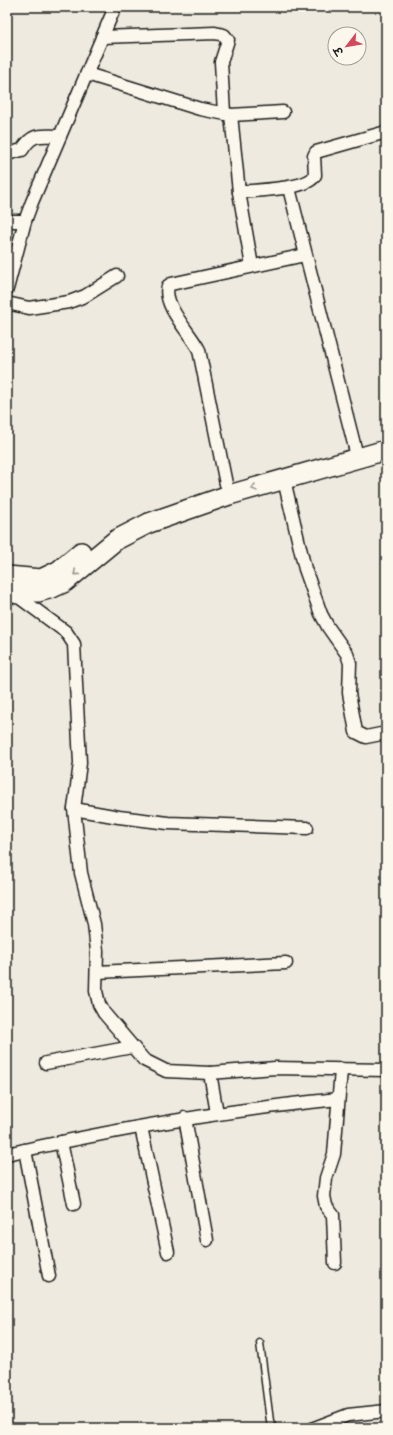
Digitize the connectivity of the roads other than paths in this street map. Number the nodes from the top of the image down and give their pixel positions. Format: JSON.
{"nodes":[{"id":1,"x":115,"y":7,"type":"edge"},
{"id":2,"x":102,"y":37,"type":"junction"},
{"id":3,"x":87,"y":74,"type":"junction"},
{"id":4,"x":284,"y":112,"type":"dead end"},
{"id":5,"x":227,"y":114,"type":"junction"},
{"id":6,"x":386,"y":132,"type":"edge"},
{"id":7,"x":60,"y":136,"type":"junction"},
{"id":8,"x":7,"y":154,"type":"edge"},
{"id":9,"x":289,"y":188,"type":"junction"},
{"id":10,"x":239,"y":192,"type":"junction"},
{"id":11,"x":7,"y":221,"type":"edge"},
{"id":12,"x":25,"y":221,"type":"junction"},
{"id":13,"x":305,"y":256,"type":"junction"},
{"id":14,"x":252,"y":266,"type":"junction"},
{"id":15,"x":117,"y":276,"type":"dead end"},
{"id":16,"x":7,"y":289,"type":"edge"},
{"id":17,"x":7,"y":304,"type":"edge"},
{"id":18,"x":386,"y":437,"type":"edge"},
{"id":19,"x":355,"y":448,"type":"junction"},
{"id":20,"x":386,"y":450,"type":"edge"},
{"id":21,"x":284,"y":480,"type":"junction"},
{"id":22,"x":226,"y":484,"type":"junction"},
{"id":23,"x":7,"y":576,"type":"edge"},
{"id":24,"x":7,"y":592,"type":"edge"},
{"id":25,"x":7,"y":598,"type":"edge"},
{"id":26,"x":386,"y":733,"type":"edge"},
{"id":27,"x":74,"y":809,"type":"junction"},
{"id":28,"x":307,"y":828,"type":"dead end"},
{"id":29,"x":286,"y":963,"type":"dead end"},
{"id":30,"x":97,"y":972,"type":"junction"},
{"id":31,"x":132,"y":1047,"type":"junction"},
{"id":32,"x":46,"y":1063,"type":"dead end"},
{"id":33,"x":341,"y":1070,"type":"junction"},
{"id":34,"x":386,"y":1070,"type":"edge"},
{"id":35,"x":210,"y":1073,"type":"junction"},
{"id":36,"x":338,"y":1099,"type":"junction"},
{"id":37,"x":217,"y":1113,"type":"junction"},
{"id":38,"x":185,"y":1118,"type":"junction"},
{"id":39,"x":140,"y":1126,"type":"junction"},
{"id":40,"x":61,"y":1142,"type":"junction"},
{"id":41,"x":25,"y":1150,"type":"junction"},
{"id":42,"x":7,"y":1154,"type":"edge"},
{"id":43,"x":74,"y":1204,"type":"dead end"},
{"id":44,"x":207,"y":1240,"type":"dead end"},
{"id":45,"x":168,"y":1252,"type":"dead end"},
{"id":46,"x":335,"y":1263,"type":"dead end"},
{"id":47,"x":49,"y":1276,"type":"dead end"},
{"id":48,"x":260,"y":1343,"type":"dead end"},
{"id":49,"x":386,"y":1411,"type":"edge"},
{"id":50,"x":273,"y":1428,"type":"edge"},
{"id":51,"x":314,"y":1428,"type":"edge"}],
"edges":[{"from":1,"to":2,"type":"street"},
{"from":2,"to":3,"type":"street"},
{"from":2,"to":5,"type":"street"},
{"from":3,"to":5,"type":"street"},
{"from":3,"to":7,"type":"street"},
{"from":4,"to":5,"type":"street"},
{"from":5,"to":10,"type":"street"},
{"from":6,"to":9,"type":"street"},
{"from":7,"to":8,"type":"street"},
{"from":7,"to":12,"type":"street"},
{"from":9,"to":10,"type":"street"},
{"from":9,"to":13,"type":"street"},
{"from":10,"to":14,"type":"street"},
{"from":11,"to":12,"type":"street"},
{"from":12,"to":16,"type":"street"},
{"from":13,"to":14,"type":"street"},
{"from":13,"to":19,"type":"street"},
{"from":14,"to":22,"type":"street"},
{"from":15,"to":17,"type":"street"},
{"from":18,"to":19,"type":"main road"},
{"from":19,"to":22,"type":"main road"},
{"from":20,"to":21,"type":"main road"},
{"from":21,"to":24,"type":"main road","one_way":true},
{"from":21,"to":26,"type":"street"},
{"from":22,"to":23,"type":"main road"},
{"from":25,"to":27,"type":"street"},
{"from":27,"to":28,"type":"street"},
{"from":27,"to":30,"type":"street"},
{"from":29,"to":30,"type":"street"},
{"from":30,"to":31,"type":"street"},
{"from":31,"to":32,"type":"street"},
{"from":31,"to":35,"type":"street"},
{"from":33,"to":34,"type":"street"},
{"from":33,"to":35,"type":"street"},
{"from":33,"to":36,"type":"street"},
{"from":35,"to":37,"type":"street"},
{"from":36,"to":37,"type":"street"},
{"from":36,"to":46,"type":"street"},
{"from":37,"to":38,"type":"street"},
{"from":38,"to":39,"type":"street"},
{"from":38,"to":44,"type":"street"},
{"from":39,"to":40,"type":"street"},
{"from":39,"to":45,"type":"street"},
{"from":40,"to":41,"type":"street"},
{"from":40,"to":43,"type":"street"},
{"from":41,"to":42,"type":"street"},
{"from":41,"to":47,"type":"street"},
{"from":48,"to":50,"type":"lane"},
{"from":49,"to":51,"type":"street"}]}
